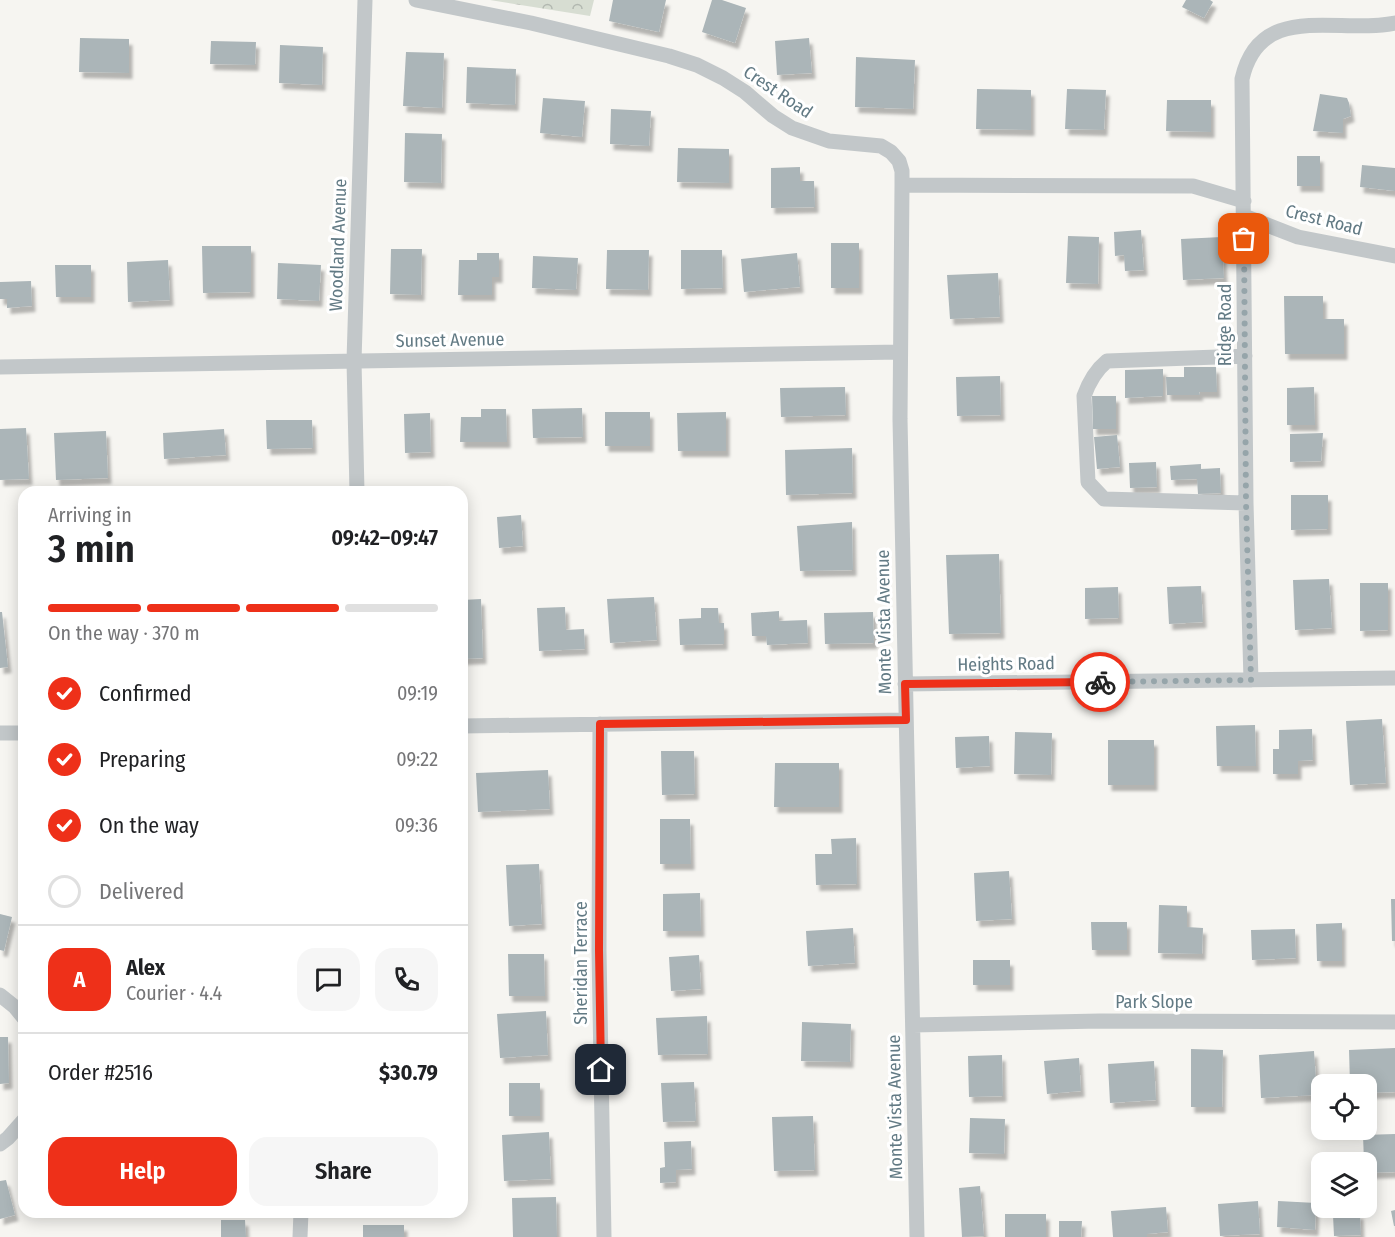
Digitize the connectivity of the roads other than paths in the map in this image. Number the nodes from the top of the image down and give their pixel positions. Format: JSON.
{"nodes":[{"id":1,"x":365,"y":0,"type":"edge"},
{"id":2,"x":416,"y":0,"type":"edge"},
{"id":3,"x":1395,"y":23,"type":"edge"},
{"id":4,"x":902,"y":185,"type":"junction"},
{"id":5,"x":1244,"y":208,"type":"junction"},
{"id":6,"x":1395,"y":256,"type":"edge"},
{"id":7,"x":900,"y":352,"type":"junction"},
{"id":8,"x":1245,"y":356,"type":"junction"},
{"id":9,"x":354,"y":361,"type":"junction"},
{"id":10,"x":0,"y":367,"type":"edge"},
{"id":11,"x":357,"y":486,"type":"edge"},
{"id":12,"x":1246,"y":503,"type":"junction"},
{"id":13,"x":1395,"y":678,"type":"edge"},
{"id":14,"x":1251,"y":680,"type":"junction"},
{"id":15,"x":905,"y":684,"type":"junction"},
{"id":16,"x":906,"y":720,"type":"junction"},
{"id":17,"x":600,"y":724,"type":"junction"},
{"id":18,"x":468,"y":726,"type":"edge"},
{"id":19,"x":0,"y":733,"type":"edge"},
{"id":20,"x":18,"y":733,"type":"edge"},
{"id":21,"x":0,"y":995,"type":"edge"},
{"id":22,"x":18,"y":1011,"type":"edge"},
{"id":23,"x":1395,"y":1022,"type":"edge"},
{"id":24,"x":913,"y":1025,"type":"junction"},
{"id":25,"x":18,"y":1127,"type":"edge"},
{"id":26,"x":0,"y":1144,"type":"edge"},
{"id":27,"x":301,"y":1218,"type":"edge"},
{"id":28,"x":300,"y":1237,"type":"edge"},
{"id":29,"x":604,"y":1237,"type":"edge"},
{"id":30,"x":917,"y":1237,"type":"edge"}],
"edges":[{"from":1,"to":9,"type":"street","name":"Woodland Avenue"},
{"from":2,"to":4,"type":"street","name":"Crest Road"},
{"from":3,"to":5,"type":"street","name":"Ridge Road"},
{"from":4,"to":5,"type":"street","name":"Crest Road"},
{"from":4,"to":7,"type":"street","name":"Monte Vista Avenue"},
{"from":5,"to":6,"type":"street","name":"Crest Road"},
{"from":5,"to":8,"type":"street","name":"Ridge Road"},
{"from":7,"to":9,"type":"street","name":"Sunset Avenue"},
{"from":7,"to":15,"type":"street","name":"Monte Vista Avenue"},
{"from":8,"to":12,"type":"street","name":"Ridge Road"},
{"from":8,"to":12,"type":"street"},
{"from":9,"to":10,"type":"street","name":"Sunset Avenue"},
{"from":9,"to":11,"type":"street","name":"Woodland Avenue"},
{"from":12,"to":14,"type":"street","name":"Ridge Road"},
{"from":13,"to":14,"type":"street","name":"Heights Road"},
{"from":14,"to":15,"type":"street","name":"Heights Road"},
{"from":15,"to":16,"type":"street","name":"Monte Vista Avenue"},
{"from":16,"to":17,"type":"street"},
{"from":16,"to":24,"type":"street","name":"Monte Vista Avenue"},
{"from":17,"to":18,"type":"street"},
{"from":17,"to":29,"type":"street","name":"Sheridan Terrace"},
{"from":19,"to":20,"type":"street"},
{"from":21,"to":22,"type":"street"},
{"from":23,"to":24,"type":"street","name":"Park Slope"},
{"from":24,"to":30,"type":"street","name":"Monte Vista Avenue"},
{"from":25,"to":26,"type":"street"},
{"from":27,"to":28,"type":"street"}]}
